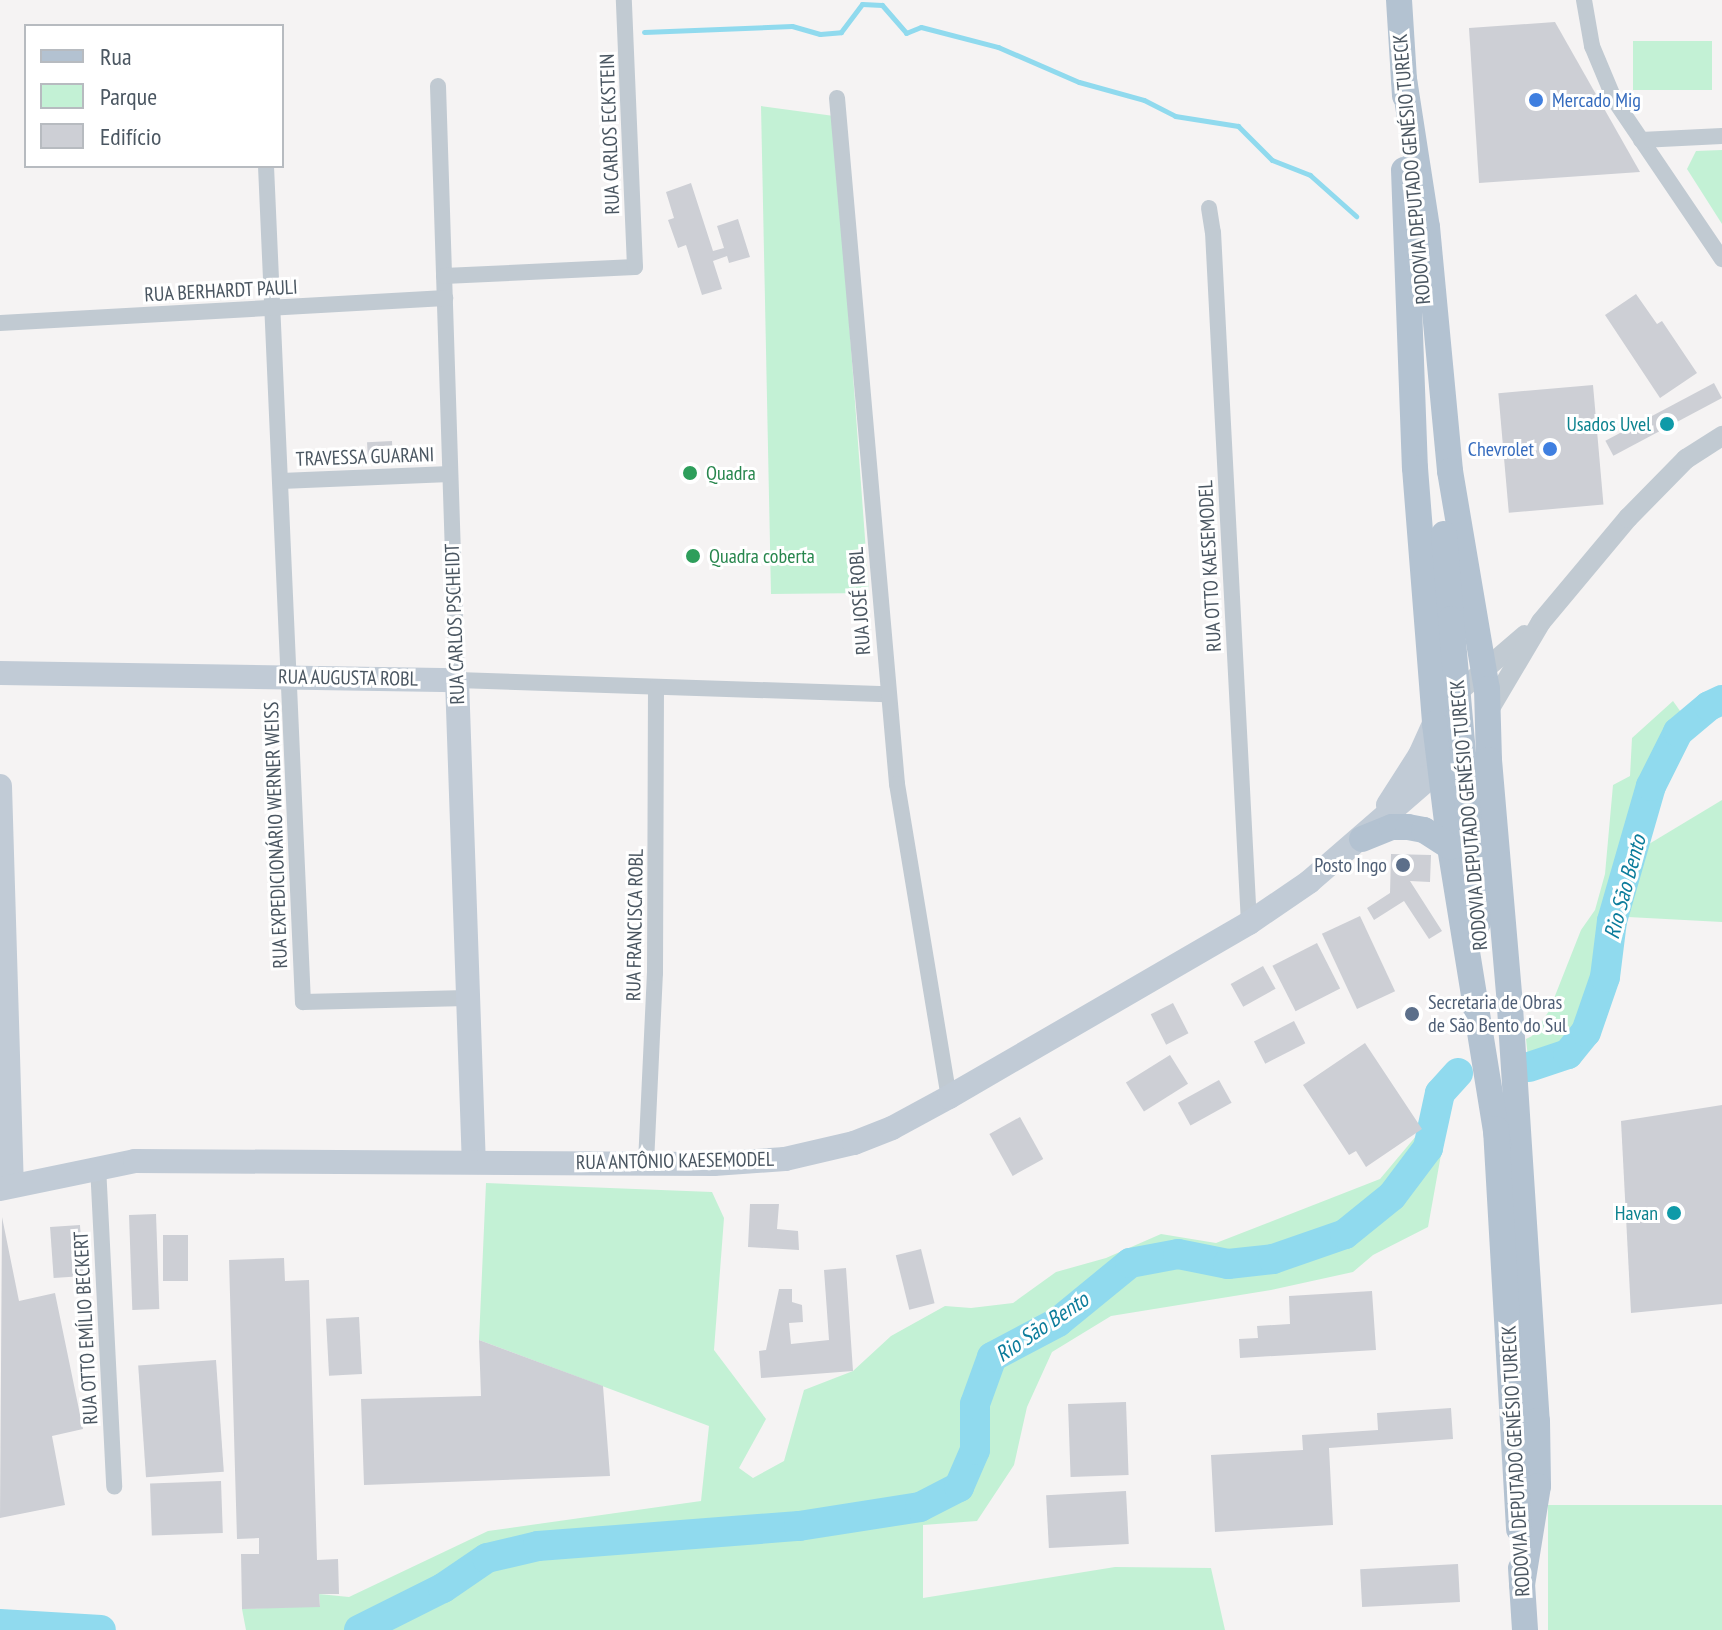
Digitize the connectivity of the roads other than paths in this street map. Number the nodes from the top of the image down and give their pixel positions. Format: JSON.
{"nodes":[{"id":1,"x":624,"y":0,"type":"edge"},
{"id":2,"x":1399,"y":0,"type":"edge"},
{"id":3,"x":1584,"y":0,"type":"edge"},
{"id":4,"x":1404,"y":79,"type":"junction"},
{"id":5,"x":438,"y":86,"type":"dead end"},
{"id":6,"x":837,"y":98,"type":"dead end"},
{"id":7,"x":1722,"y":136,"type":"edge"},
{"id":8,"x":1641,"y":140,"type":"junction"},
{"id":9,"x":266,"y":168,"type":"edge"},
{"id":10,"x":1209,"y":208,"type":"dead end"},
{"id":11,"x":1722,"y":259,"type":"edge"},
{"id":12,"x":444,"y":276,"type":"junction"},
{"id":13,"x":445,"y":298,"type":"junction"},
{"id":14,"x":273,"y":308,"type":"junction"},
{"id":15,"x":0,"y":323,"type":"edge"},
{"id":16,"x":1722,"y":436,"type":"edge"},
{"id":17,"x":450,"y":474,"type":"junction"},
{"id":18,"x":281,"y":481,"type":"junction"},
{"id":19,"x":1535,"y":627,"type":"junction"},
{"id":20,"x":1476,"y":632,"type":"junction"},
{"id":21,"x":1485,"y":667,"type":"junction"},
{"id":22,"x":0,"y":673,"type":"edge"},
{"id":23,"x":289,"y":677,"type":"junction"},
{"id":24,"x":457,"y":680,"type":"junction"},
{"id":25,"x":656,"y":687,"type":"junction"},
{"id":26,"x":887,"y":694,"type":"junction"},
{"id":27,"x":1455,"y":695,"type":"junction"},
{"id":28,"x":1488,"y":712,"type":"junction"},
{"id":29,"x":1435,"y":724,"type":"junction"},
{"id":30,"x":1462,"y":749,"type":"junction"},
{"id":31,"x":1440,"y":771,"type":"junction"},
{"id":32,"x":0,"y":786,"type":"edge"},
{"id":33,"x":1362,"y":839,"type":"junction"},
{"id":34,"x":1450,"y":847,"type":"junction"},
{"id":35,"x":1249,"y":923,"type":"junction"},
{"id":36,"x":467,"y":998,"type":"junction"},
{"id":37,"x":949,"y":1097,"type":"junction"},
{"id":38,"x":1498,"y":1145,"type":"junction"},
{"id":39,"x":474,"y":1162,"type":"junction"},
{"id":40,"x":646,"y":1163,"type":"junction"},
{"id":41,"x":98,"y":1166,"type":"junction"},
{"id":42,"x":6,"y":1188,"type":"edge"},
{"id":43,"x":114,"y":1487,"type":"dead end"},
{"id":44,"x":1522,"y":1585,"type":"junction"},
{"id":45,"x":1525,"y":1630,"type":"edge"}],
"edges":[{"from":1,"to":12,"type":"street","name":"RUA CARLOS ECKSTEIN"},
{"from":2,"to":4,"type":"main road","name":"RODOVIA DEPUTADO GENÉSIO TURECK"},
{"from":3,"to":8,"type":"street"},
{"from":4,"to":20,"type":"main road"},
{"from":4,"to":29,"type":"main road"},
{"from":4,"to":38,"type":"main road","name":"RODOVIA DEPUTADO GENÉSIO TURECK","bridge":true},
{"from":5,"to":12,"type":"street","name":"RUA CARLOS PSCHEIDT"},
{"from":6,"to":26,"type":"street","name":"RUA JOSÉ ROBL"},
{"from":7,"to":8,"type":"street"},
{"from":8,"to":11,"type":"street"},
{"from":9,"to":14,"type":"street","name":"RUA EXPEDICIONÁRIO WERNER WEISS"},
{"from":10,"to":35,"type":"street","name":"RUA OTTO KAESEMODEL"},
{"from":12,"to":13,"type":"street","name":"RUA CARLOS PSCHEIDT"},
{"from":13,"to":14,"type":"street","name":"RUA BERHARDT PAULI"},
{"from":13,"to":17,"type":"street","name":"RUA CARLOS PSCHEIDT"},
{"from":14,"to":15,"type":"street","name":"RUA BERHARDT PAULI"},
{"from":14,"to":18,"type":"street","name":"RUA EXPEDICIONÁRIO WERNER WEISS"},
{"from":16,"to":19,"type":"street","name":"RUA ANTÔNIO KAESEMODEL"},
{"from":17,"to":18,"type":"street","name":"TRAVESSA GUARANI"},
{"from":17,"to":24,"type":"street","name":"RUA CARLOS PSCHEIDT"},
{"from":18,"to":23,"type":"street","name":"RUA EXPEDICIONÁRIO WERNER WEISS"},
{"from":19,"to":20,"type":"street"},
{"from":19,"to":21,"type":"street","name":"RUA ANTÔNIO KAESEMODEL"},
{"from":19,"to":28,"type":"street","name":"RUA ANTÔNIO KAESEMODEL"},
{"from":20,"to":21,"type":"main road"},
{"from":21,"to":27,"type":"street","name":"RUA ANTÔNIO KAESEMODEL"},
{"from":21,"to":28,"type":"main road"},
{"from":22,"to":23,"type":"main road","name":"RUA AUGUSTA ROBL"},
{"from":23,"to":24,"type":"main road","name":"RUA AUGUSTA ROBL"},
{"from":23,"to":36,"type":"street","name":"RUA EXPEDICIONÁRIO WERNER WEISS"},
{"from":24,"to":25,"type":"street","name":"RUA AUGUSTA ROBL"},
{"from":24,"to":36,"type":"main road","name":"RUA CARLOS PSCHEIDT"},
{"from":25,"to":26,"type":"street","name":"RUA AUGUSTA ROBL"},
{"from":25,"to":40,"type":"street","name":"RUA FRANCISCA ROBL"},
{"from":26,"to":37,"type":"street","name":"RUA JOSÉ ROBL"},
{"from":27,"to":28,"type":"main road"},
{"from":27,"to":29,"type":"main road","name":"RUA ANTÔNIO KAESEMODEL"},
{"from":28,"to":30,"type":"main road","name":"RUA ANTÔNIO KAESEMODEL"},
{"from":28,"to":44,"type":"main road"},
{"from":29,"to":30,"type":"main road"},
{"from":29,"to":31,"type":"main road"},
{"from":29,"to":33,"type":"main road","name":"RUA ANTÔNIO KAESEMODEL"},
{"from":30,"to":31,"type":"main road","name":"RUA ANTÔNIO KAESEMODEL"},
{"from":31,"to":33,"type":"main road","name":"RUA ANTÔNIO KAESEMODEL"},
{"from":31,"to":34,"type":"main road"},
{"from":32,"to":42,"type":"main road"},
{"from":33,"to":34,"type":"main road"},
{"from":33,"to":35,"type":"main road","name":"RUA ANTÔNIO KAESEMODEL"},
{"from":34,"to":38,"type":"main road"},
{"from":35,"to":37,"type":"main road","name":"RUA ANTÔNIO KAESEMODEL"},
{"from":36,"to":39,"type":"main road","name":"RUA CARLOS PSCHEIDT"},
{"from":37,"to":40,"type":"main road","name":"RUA ANTÔNIO KAESEMODEL"},
{"from":38,"to":44,"type":"main road","name":"RODOVIA DEPUTADO GENÉSIO TURECK"},
{"from":39,"to":40,"type":"main road","name":"RUA ANTÔNIO KAESEMODEL"},
{"from":39,"to":41,"type":"main road","name":"RUA ANTÔNIO KAESEMODEL"},
{"from":41,"to":42,"type":"main road","name":"RUA ANTÔNIO KAESEMODEL"},
{"from":41,"to":43,"type":"street","name":"RUA OTTO EMÍLIO BECKERT"},
{"from":44,"to":45,"type":"main road","name":"RODOVIA DEPUTADO GENÉSIO TURECK"}]}
